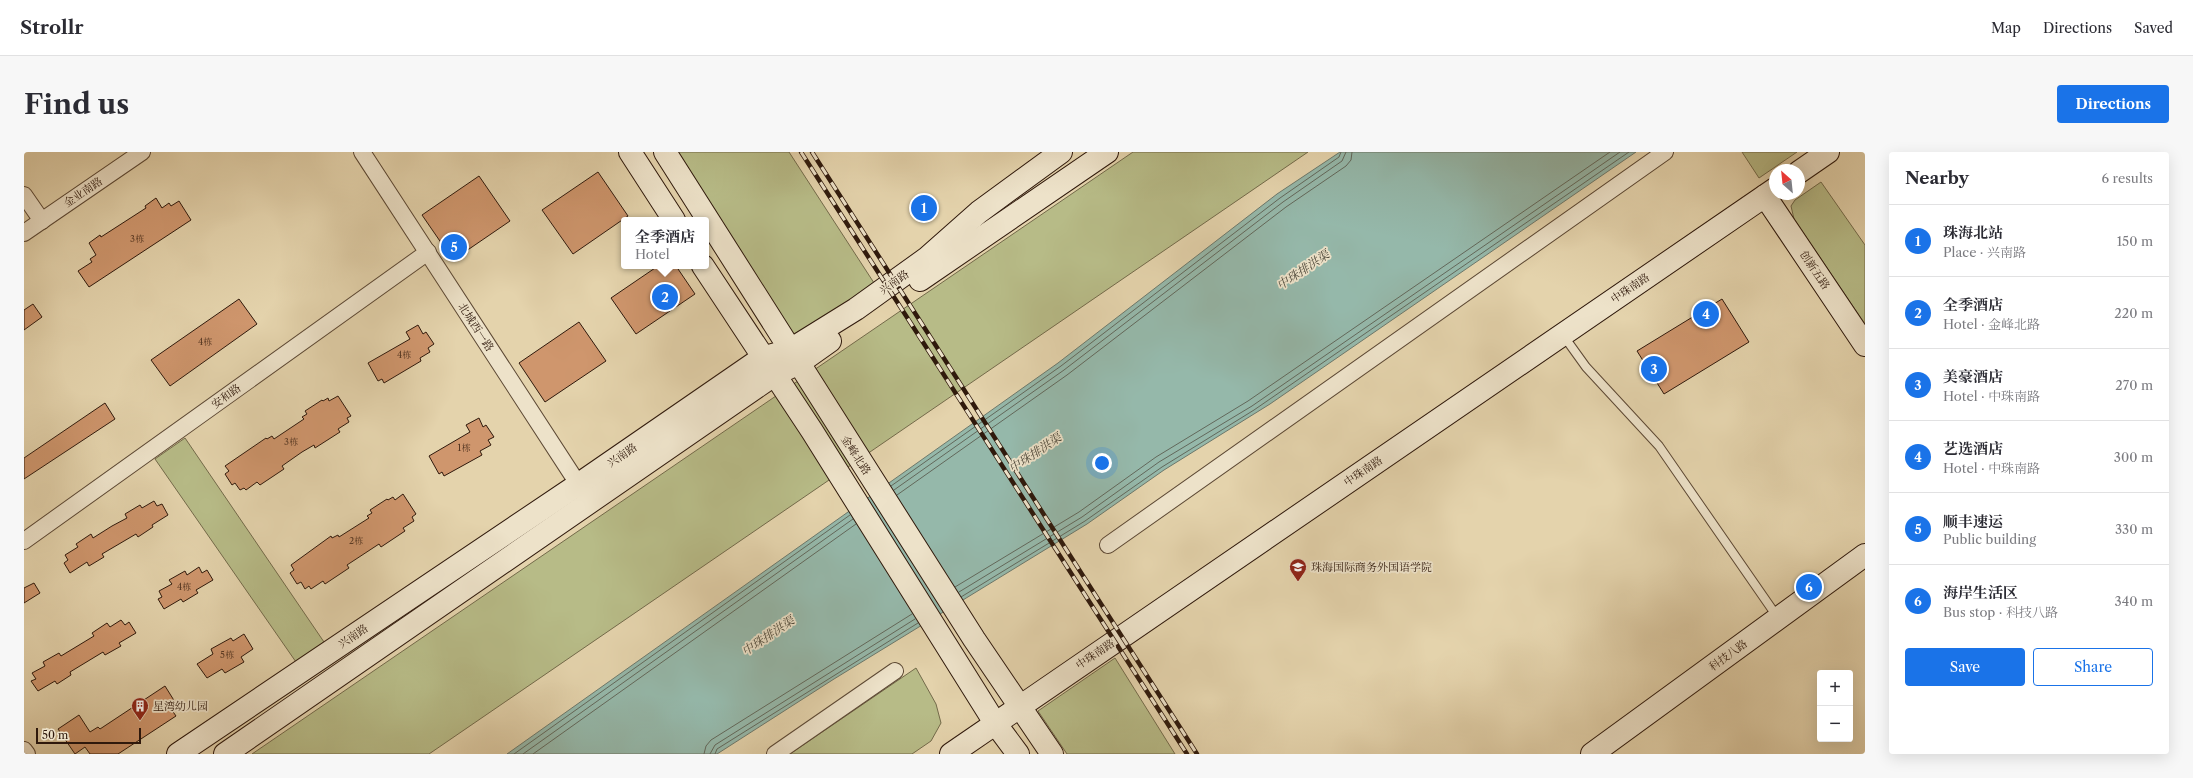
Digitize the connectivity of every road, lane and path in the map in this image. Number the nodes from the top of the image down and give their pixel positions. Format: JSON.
{"nodes":[{"id":1,"x":142,"y":152,"type":"edge"},
{"id":2,"x":362,"y":152,"type":"edge"},
{"id":3,"x":630,"y":152,"type":"edge"},
{"id":4,"x":665,"y":152,"type":"edge"},
{"id":5,"x":1061,"y":152,"type":"edge"},
{"id":6,"x":1107,"y":152,"type":"edge"},
{"id":7,"x":1665,"y":152,"type":"edge"},
{"id":8,"x":1828,"y":152,"type":"edge"},
{"id":9,"x":1805,"y":168,"type":"edge"},
{"id":10,"x":1769,"y":193,"type":"edge"},
{"id":11,"x":24,"y":195,"type":"edge"},
{"id":12,"x":1775,"y":200,"type":"edge"},
{"id":13,"x":672,"y":217,"type":"edge"},
{"id":14,"x":706,"y":217,"type":"edge"},
{"id":15,"x":42,"y":221,"type":"junction"},
{"id":16,"x":709,"y":222,"type":"edge"},
{"id":17,"x":24,"y":233,"type":"edge"},
{"id":18,"x":428,"y":252,"type":"junction"},
{"id":19,"x":705,"y":269,"type":"edge"},
{"id":20,"x":1562,"y":334,"type":"junction"},
{"id":21,"x":1865,"y":345,"type":"edge"},
{"id":22,"x":794,"y":356,"type":"junction"},
{"id":23,"x":768,"y":367,"type":"junction"},
{"id":24,"x":585,"y":493,"type":"junction"},
{"id":25,"x":24,"y":541,"type":"edge"},
{"id":26,"x":1108,"y":545,"type":"dead end"},
{"id":27,"x":1865,"y":556,"type":"edge"},
{"id":28,"x":1778,"y":619,"type":"junction"},
{"id":29,"x":895,"y":671,"type":"dead end"},
{"id":30,"x":1018,"y":707,"type":"junction"},
{"id":31,"x":995,"y":723,"type":"junction"},
{"id":32,"x":24,"y":750,"type":"edge"},
{"id":33,"x":1598,"y":752,"type":"edge"},
{"id":34,"x":27,"y":754,"type":"edge"},
{"id":35,"x":178,"y":754,"type":"edge"},
{"id":36,"x":225,"y":754,"type":"edge"},
{"id":37,"x":775,"y":754,"type":"edge"},
{"id":38,"x":951,"y":754,"type":"edge"},
{"id":39,"x":1018,"y":754,"type":"edge"},
{"id":40,"x":1052,"y":754,"type":"edge"}],
"edges":[{"from":1,"to":15,"type":"street","name":"金业南路"},
{"from":2,"to":18,"type":"street","name":"北城西一路"},
{"from":3,"to":13,"type":"street"},
{"from":4,"to":14,"type":"street","name":"金峰北路"},
{"from":5,"to":22,"type":"street","name":"兴南路"},
{"from":6,"to":22,"type":"street","name":"兴南路"},
{"from":7,"to":26,"type":"street"},
{"from":8,"to":9,"type":"street"},
{"from":10,"to":20,"type":"street","name":"中珠南路"},
{"from":11,"to":15,"type":"street"},
{"from":12,"to":21,"type":"street","name":"创新五路"},
{"from":15,"to":17,"type":"street","name":"金业南路"},
{"from":16,"to":22,"type":"street","name":"金峰北路"},
{"from":18,"to":24,"type":"street","name":"北城西一路"},
{"from":18,"to":25,"type":"street","name":"安和路"},
{"from":19,"to":23,"type":"street"},
{"from":20,"to":28,"type":"lane"},
{"from":20,"to":30,"type":"street","name":"中珠南路"},
{"from":22,"to":23,"type":"street","name":"兴南路"},
{"from":22,"to":30,"type":"street","name":"金峰北路"},
{"from":23,"to":24,"type":"street","name":"兴南路"},
{"from":23,"to":31,"type":"street"},
{"from":24,"to":35,"type":"street","name":"兴南路"},
{"from":24,"to":36,"type":"street","name":"兴南路"},
{"from":27,"to":28,"type":"street","name":"科技八路"},
{"from":28,"to":33,"type":"street","name":"科技八路"},
{"from":29,"to":37,"type":"street"},
{"from":30,"to":31,"type":"street","name":"中珠南路"},
{"from":30,"to":40,"type":"street","name":"金峰北路"},
{"from":31,"to":38,"type":"street","name":"中珠南路"},
{"from":31,"to":39,"type":"street"},
{"from":32,"to":34,"type":"street"}]}
